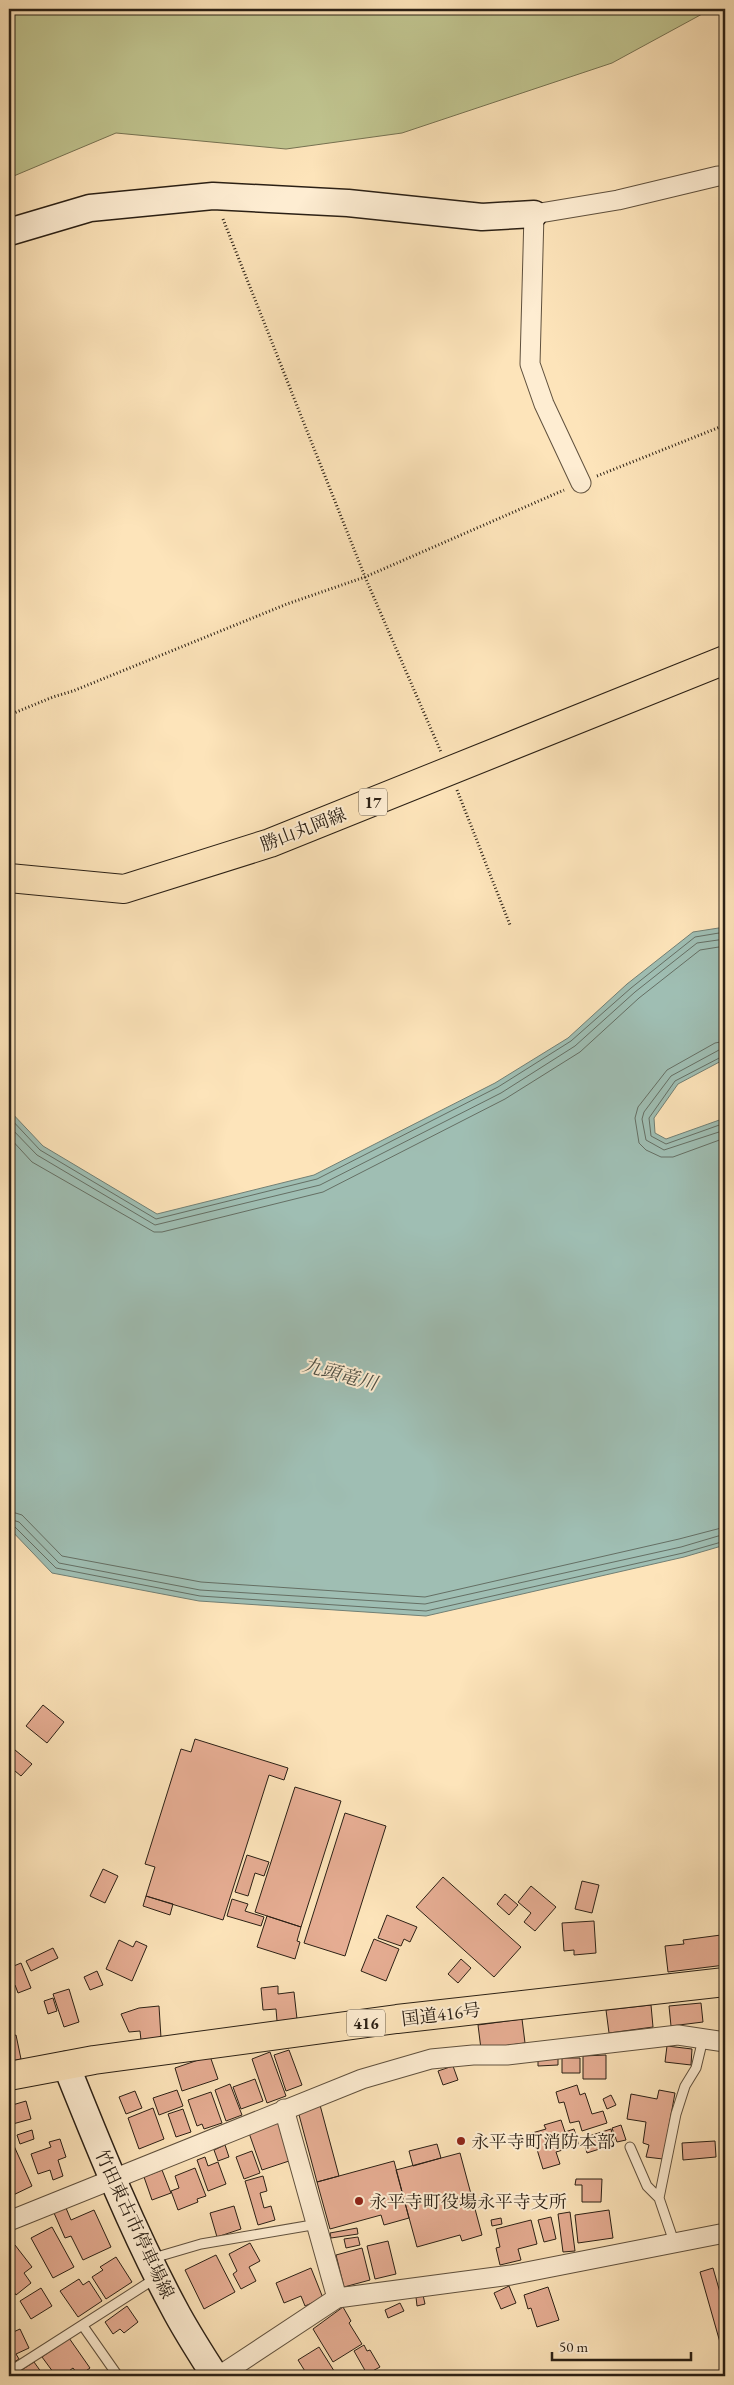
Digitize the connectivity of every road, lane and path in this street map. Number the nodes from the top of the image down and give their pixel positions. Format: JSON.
{"nodes":[{"id":1,"x":725,"y":176,"type":"edge"},
{"id":2,"x":214,"y":196,"type":"junction"},
{"id":3,"x":534,"y":214,"type":"junction"},
{"id":4,"x":9,"y":232,"type":"edge"},
{"id":5,"x":725,"y":424,"type":"edge"},
{"id":6,"x":581,"y":483,"type":"junction"},
{"id":7,"x":365,"y":577,"type":"junction"},
{"id":8,"x":725,"y":660,"type":"edge"},
{"id":9,"x":9,"y":715,"type":"edge"},
{"id":10,"x":450,"y":771,"type":"junction"},
{"id":11,"x":9,"y":878,"type":"edge"},
{"id":12,"x":510,"y":925,"type":"dead end"},
{"id":13,"x":725,"y":1982,"type":"edge"},
{"id":14,"x":703,"y":2039,"type":"junction"},
{"id":15,"x":725,"y":2042,"type":"edge"},
{"id":16,"x":66,"y":2065,"type":"junction"},
{"id":17,"x":9,"y":2076,"type":"edge"},
{"id":18,"x":284,"y":2109,"type":"junction"},
{"id":19,"x":630,"y":2147,"type":"dead end"},
{"id":20,"x":112,"y":2180,"type":"junction"},
{"id":21,"x":660,"y":2198,"type":"junction"},
{"id":22,"x":9,"y":2221,"type":"edge"},
{"id":23,"x":318,"y":2224,"type":"junction"},
{"id":24,"x":725,"y":2233,"type":"edge"},
{"id":25,"x":674,"y":2242,"type":"junction"},
{"id":26,"x":154,"y":2268,"type":"junction"},
{"id":27,"x":337,"y":2298,"type":"junction"},
{"id":28,"x":83,"y":2326,"type":"junction"},
{"id":29,"x":9,"y":2372,"type":"edge"},
{"id":30,"x":118,"y":2376,"type":"edge"},
{"id":31,"x":215,"y":2376,"type":"edge"},
{"id":32,"x":219,"y":2376,"type":"edge"}],
"edges":[{"from":1,"to":3,"type":"street"},
{"from":2,"to":3,"type":"street"},
{"from":2,"to":4,"type":"street"},
{"from":2,"to":7,"type":"path"},
{"from":3,"to":6,"type":"street"},
{"from":5,"to":6,"type":"path"},
{"from":6,"to":7,"type":"path"},
{"from":7,"to":9,"type":"path"},
{"from":7,"to":10,"type":"path"},
{"from":8,"to":10,"type":"main road","name":"勝山丸岡線","number":"17"},
{"from":10,"to":11,"type":"main road","name":"勝山丸岡線","number":"17"},
{"from":10,"to":12,"type":"path"},
{"from":13,"to":16,"type":"main road","name":"国道416号","number":"416"},
{"from":14,"to":15,"type":"street"},
{"from":14,"to":18,"type":"street"},
{"from":14,"to":21,"type":"lane"},
{"from":16,"to":17,"type":"main road","name":"国道416号","number":"416"},
{"from":16,"to":20,"type":"street","name":"竹田東古市停車場線"},
{"from":18,"to":20,"type":"street"},
{"from":18,"to":23,"type":"street"},
{"from":19,"to":21,"type":"lane"},
{"from":20,"to":22,"type":"street"},
{"from":20,"to":26,"type":"street","name":"竹田東古市停車場線"},
{"from":21,"to":25,"type":"lane"},
{"from":23,"to":26,"type":"lane"},
{"from":23,"to":27,"type":"street"},
{"from":24,"to":25,"type":"street"},
{"from":25,"to":27,"type":"street"},
{"from":26,"to":28,"type":"lane"},
{"from":26,"to":31,"type":"street","name":"竹田東古市停車場線"},
{"from":27,"to":32,"type":"street"},
{"from":28,"to":29,"type":"lane"},
{"from":28,"to":30,"type":"lane"}]}
